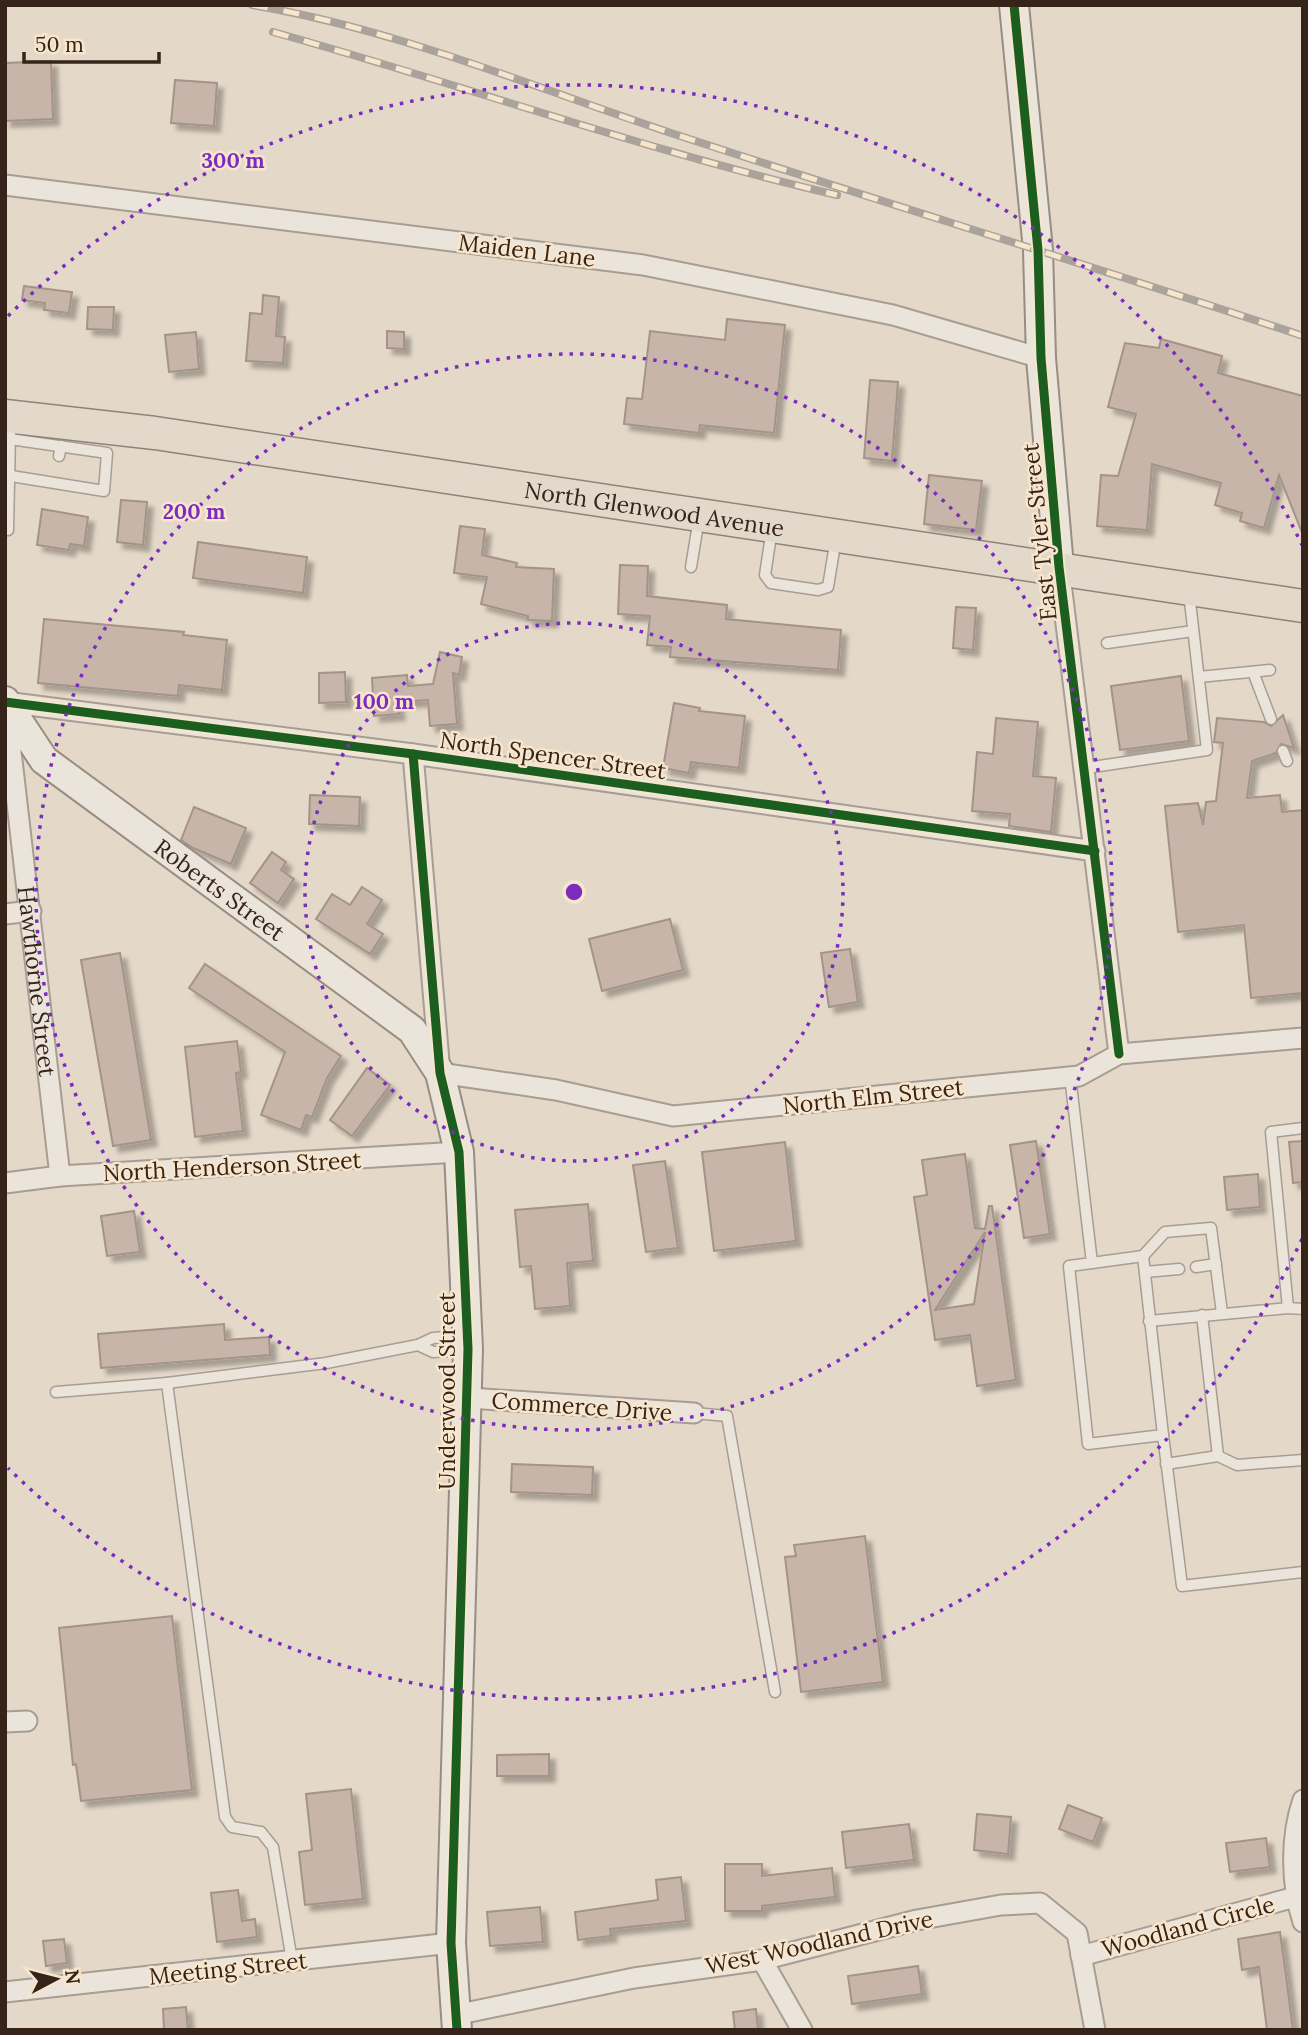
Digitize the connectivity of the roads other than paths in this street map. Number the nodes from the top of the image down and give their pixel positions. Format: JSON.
{"nodes":[{"id":1,"x":1014,"y":5,"type":"edge"},
{"id":2,"x":5,"y":185,"type":"edge"},
{"id":3,"x":1041,"y":358,"type":"junction"},
{"id":4,"x":8,"y":424,"type":"edge"},
{"id":5,"x":91,"y":447,"type":"junction"},
{"id":6,"x":7,"y":476,"type":"edge"},
{"id":7,"x":699,"y":514,"type":"junction"},
{"id":8,"x":772,"y":525,"type":"junction"},
{"id":9,"x":5,"y":530,"type":"edge"},
{"id":10,"x":836,"y":534,"type":"junction"},
{"id":11,"x":691,"y":566,"type":"dead end"},
{"id":12,"x":1059,"y":567,"type":"junction"},
{"id":13,"x":1188,"y":589,"type":"junction"},
{"id":14,"x":1303,"y":606,"type":"edge"},
{"id":15,"x":1193,"y":631,"type":"junction"},
{"id":16,"x":1107,"y":643,"type":"dead end"},
{"id":17,"x":1270,"y":670,"type":"dead end"},
{"id":18,"x":1253,"y":672,"type":"junction"},
{"id":19,"x":1199,"y":677,"type":"junction"},
{"id":20,"x":5,"y":701,"type":"edge"},
{"id":21,"x":1271,"y":719,"type":"dead end"},
{"id":22,"x":413,"y":754,"type":"junction"},
{"id":23,"x":1086,"y":768,"type":"junction"},
{"id":24,"x":1095,"y":851,"type":"junction"},
{"id":25,"x":31,"y":911,"type":"junction"},
{"id":26,"x":5,"y":914,"type":"edge"},
{"id":27,"x":1303,"y":1038,"type":"edge"},
{"id":28,"x":1119,"y":1054,"type":"junction"},
{"id":29,"x":440,"y":1073,"type":"junction"},
{"id":30,"x":1070,"y":1076,"type":"junction"},
{"id":31,"x":1303,"y":1128,"type":"edge"},
{"id":32,"x":458,"y":1152,"type":"junction"},
{"id":33,"x":60,"y":1176,"type":"junction"},
{"id":34,"x":5,"y":1182,"type":"edge"},
{"id":35,"x":1143,"y":1256,"type":"junction"},
{"id":36,"x":1093,"y":1263,"type":"junction"},
{"id":37,"x":1216,"y":1264,"type":"junction"},
{"id":38,"x":1196,"y":1266,"type":"dead end"},
{"id":39,"x":1179,"y":1269,"type":"dead end"},
{"id":40,"x":1145,"y":1272,"type":"junction"},
{"id":41,"x":1288,"y":1308,"type":"junction"},
{"id":42,"x":1303,"y":1310,"type":"edge"},
{"id":43,"x":1222,"y":1313,"type":"junction"},
{"id":44,"x":1202,"y":1315,"type":"junction"},
{"id":45,"x":1149,"y":1321,"type":"junction"},
{"id":46,"x":468,"y":1342,"type":"junction"},
{"id":47,"x":167,"y":1383,"type":"junction"},
{"id":48,"x":56,"y":1392,"type":"dead end"},
{"id":49,"x":469,"y":1398,"type":"junction"},
{"id":50,"x":694,"y":1413,"type":"joint"},
{"id":51,"x":1163,"y":1434,"type":"junction"},
{"id":52,"x":1218,"y":1456,"type":"junction"},
{"id":53,"x":1303,"y":1460,"type":"edge"},
{"id":54,"x":1166,"y":1464,"type":"junction"},
{"id":55,"x":1303,"y":1572,"type":"edge"},
{"id":56,"x":775,"y":1692,"type":"dead end"},
{"id":57,"x":26,"y":1721,"type":"dead end"},
{"id":58,"x":5,"y":1722,"type":"edge"},
{"id":59,"x":1303,"y":1800,"type":"edge"},
{"id":60,"x":1295,"y":1897,"type":"junction"},
{"id":61,"x":1303,"y":1922,"type":"edge"},
{"id":62,"x":452,"y":1943,"type":"junction"},
{"id":63,"x":1081,"y":1956,"type":"junction"},
{"id":64,"x":762,"y":1960,"type":"junction"},
{"id":65,"x":292,"y":1961,"type":"junction"},
{"id":66,"x":5,"y":1992,"type":"edge"},
{"id":67,"x":456,"y":2022,"type":"edge"},
{"id":68,"x":802,"y":2030,"type":"edge"},
{"id":69,"x":1096,"y":2030,"type":"edge"}],
"edges":[{"from":1,"to":3,"type":"street","name":"East Tyler Street"},
{"from":2,"to":3,"type":"street","name":"Maiden Lane"},
{"from":3,"to":12,"type":"street","name":"East Tyler Street"},
{"from":4,"to":5,"type":"main road","name":"North Glenwood Avenue"},
{"from":4,"to":5,"type":"lane"},
{"from":4,"to":6,"type":"lane"},
{"from":5,"to":6,"type":"lane"},
{"from":5,"to":7,"type":"main road","name":"North Glenwood Avenue"},
{"from":6,"to":9,"type":"lane"},
{"from":7,"to":8,"type":"main road","name":"North Glenwood Avenue"},
{"from":7,"to":11,"type":"lane"},
{"from":8,"to":10,"type":"main road","name":"North Glenwood Avenue"},
{"from":8,"to":10,"type":"lane"},
{"from":10,"to":12,"type":"main road","name":"North Glenwood Avenue"},
{"from":12,"to":13,"type":"main road","name":"North Glenwood Avenue"},
{"from":12,"to":23,"type":"street","name":"East Tyler Street"},
{"from":13,"to":14,"type":"main road","name":"North Glenwood Avenue"},
{"from":13,"to":15,"type":"lane"},
{"from":15,"to":16,"type":"lane"},
{"from":15,"to":19,"type":"lane"},
{"from":17,"to":18,"type":"lane"},
{"from":18,"to":19,"type":"lane"},
{"from":18,"to":21,"type":"lane"},
{"from":19,"to":23,"type":"lane"},
{"from":20,"to":22,"type":"street","name":"North Spencer Street"},
{"from":20,"to":25,"type":"street","name":"Hawthorne Street"},
{"from":20,"to":29,"type":"street","name":"Roberts Street"},
{"from":22,"to":24,"type":"street","name":"North Spencer Street"},
{"from":22,"to":29,"type":"street","name":"Underwood Street"},
{"from":23,"to":24,"type":"street","name":"East Tyler Street"},
{"from":24,"to":28,"type":"street","name":"East Tyler Street"},
{"from":25,"to":26,"type":"street"},
{"from":25,"to":33,"type":"street","name":"Hawthorne Street"},
{"from":27,"to":28,"type":"street","name":"North Elm Street"},
{"from":28,"to":30,"type":"street","name":"North Elm Street"},
{"from":29,"to":30,"type":"street","name":"North Elm Street"},
{"from":29,"to":32,"type":"street","name":"Underwood Street"},
{"from":30,"to":36,"type":"lane"},
{"from":31,"to":41,"type":"lane"},
{"from":32,"to":33,"type":"street","name":"North Henderson Street"},
{"from":32,"to":46,"type":"street","name":"Underwood Street"},
{"from":33,"to":34,"type":"street","name":"North Henderson Street"},
{"from":35,"to":36,"type":"lane"},
{"from":35,"to":37,"type":"lane"},
{"from":35,"to":40,"type":"lane"},
{"from":36,"to":51,"type":"lane"},
{"from":37,"to":38,"type":"lane"},
{"from":37,"to":43,"type":"lane"},
{"from":39,"to":40,"type":"lane"},
{"from":40,"to":45,"type":"lane"},
{"from":41,"to":42,"type":"lane"},
{"from":41,"to":43,"type":"lane"},
{"from":43,"to":44,"type":"lane"},
{"from":44,"to":45,"type":"lane"},
{"from":44,"to":52,"type":"lane"},
{"from":45,"to":51,"type":"lane"},
{"from":46,"to":47,"type":"lane"},
{"from":46,"to":49,"type":"street","name":"Underwood Street"},
{"from":47,"to":48,"type":"lane"},
{"from":47,"to":65,"type":"lane"},
{"from":49,"to":50,"type":"street","name":"Commerce Drive"},
{"from":49,"to":62,"type":"street","name":"Underwood Street"},
{"from":50,"to":56,"type":"lane"},
{"from":51,"to":54,"type":"lane"},
{"from":52,"to":53,"type":"lane"},
{"from":52,"to":54,"type":"lane"},
{"from":54,"to":55,"type":"lane"},
{"from":57,"to":58,"type":"street"},
{"from":59,"to":60,"type":"street","name":"Woodland Circle"},
{"from":60,"to":61,"type":"street","name":"Woodland Circle"},
{"from":60,"to":63,"type":"street","name":"Woodland Circle"},
{"from":62,"to":65,"type":"street","name":"Meeting Street"},
{"from":62,"to":67,"type":"street","name":"Underwood Street"},
{"from":63,"to":64,"type":"street","name":"West Woodland Drive"},
{"from":63,"to":69,"type":"street","name":"West Woodland Drive"},
{"from":64,"to":67,"type":"street","name":"West Woodland Drive"},
{"from":64,"to":68,"type":"street"},
{"from":65,"to":66,"type":"street","name":"Meeting Street"}]}
